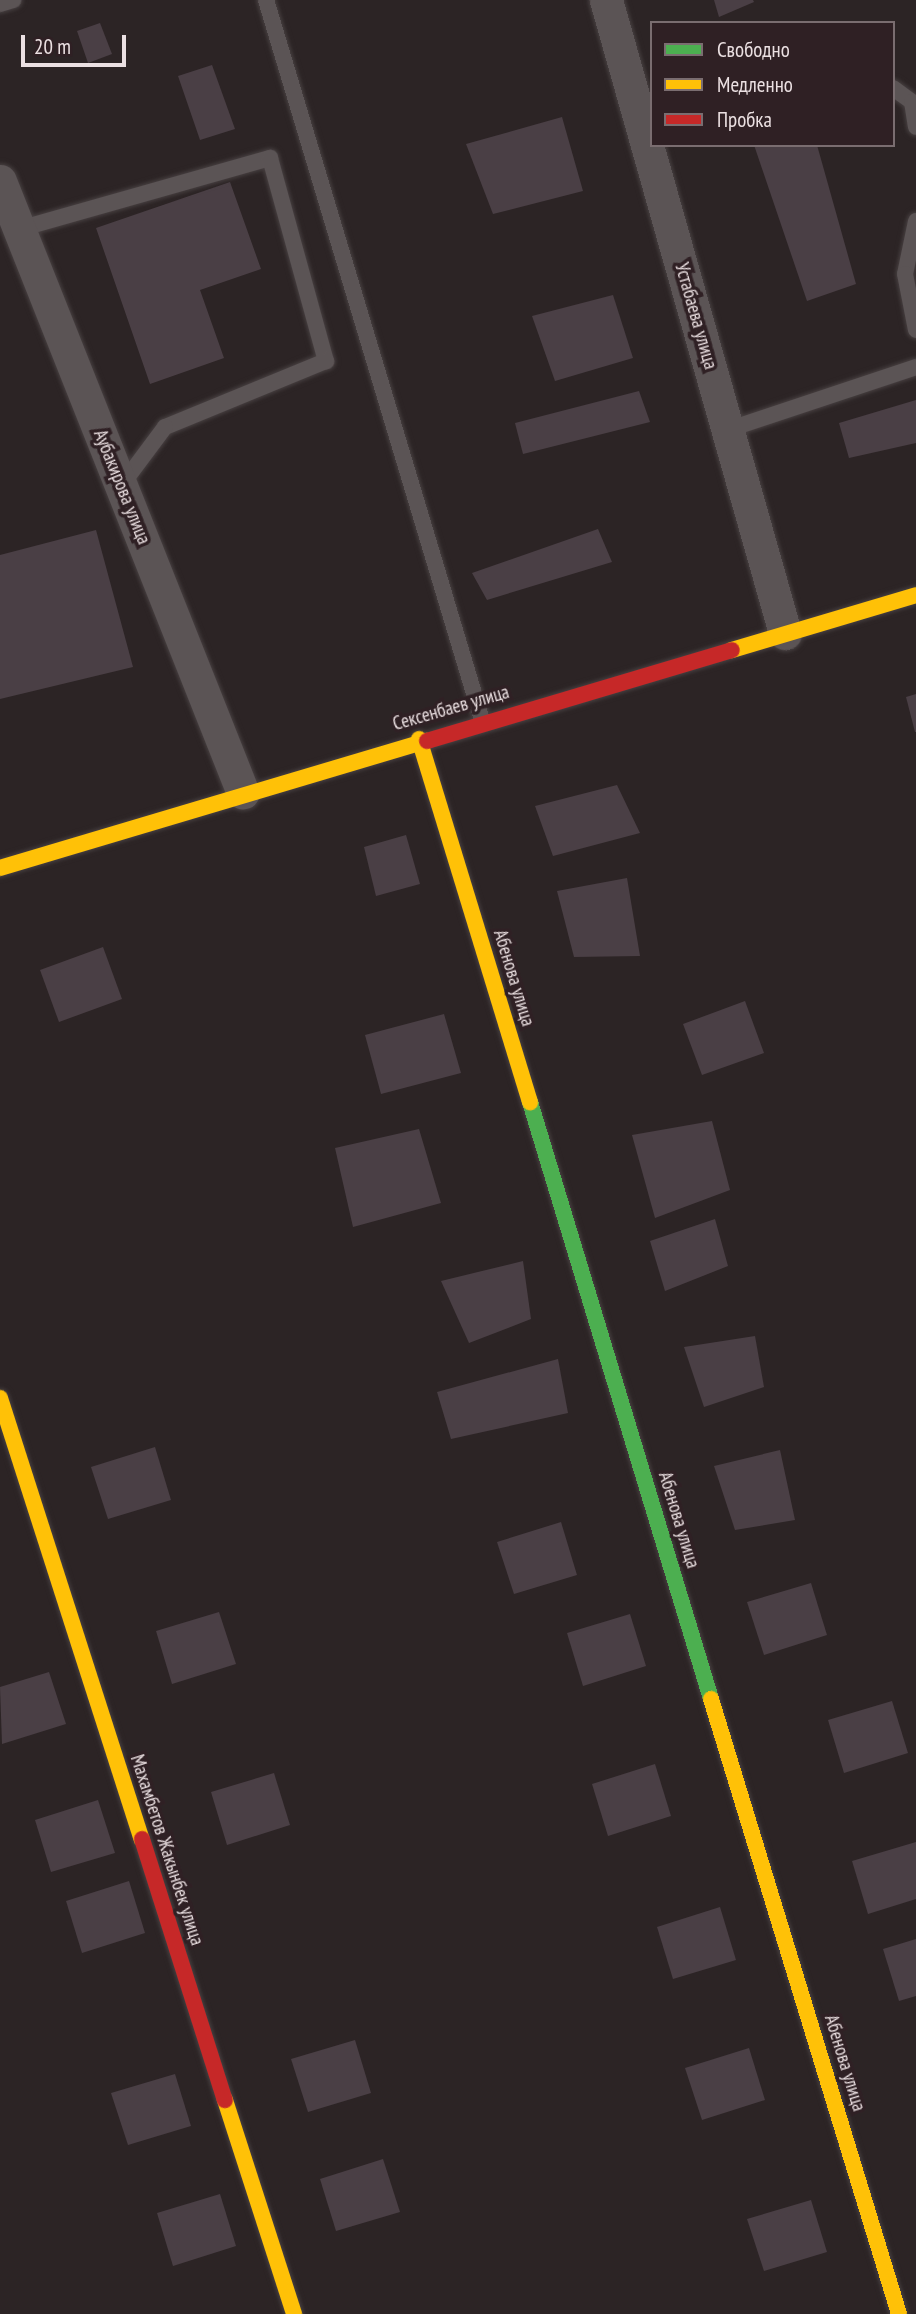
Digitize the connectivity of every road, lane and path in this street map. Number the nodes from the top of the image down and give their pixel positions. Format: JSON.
{"nodes":[{"id":1,"x":13,"y":0,"type":"edge"},
{"id":2,"x":266,"y":0,"type":"edge"},
{"id":3,"x":606,"y":0,"type":"edge"},
{"id":4,"x":0,"y":4,"type":"edge"},
{"id":5,"x":895,"y":89,"type":"edge"},
{"id":6,"x":645,"y":111,"type":"edge"},
{"id":7,"x":916,"y":127,"type":"edge"},
{"id":8,"x":650,"y":130,"type":"edge"},
{"id":9,"x":654,"y":147,"type":"edge"},
{"id":10,"x":0,"y":181,"type":"edge"},
{"id":11,"x":916,"y":221,"type":"edge"},
{"id":12,"x":19,"y":229,"type":"junction"},
{"id":13,"x":916,"y":330,"type":"edge"},
{"id":14,"x":916,"y":366,"type":"edge"},
{"id":15,"x":727,"y":430,"type":"junction"},
{"id":16,"x":121,"y":486,"type":"junction"},
{"id":17,"x":916,"y":594,"type":"edge"},
{"id":18,"x":785,"y":633,"type":"junction"},
{"id":19,"x":482,"y":720,"type":"junction"},
{"id":20,"x":419,"y":739,"type":"junction"},
{"id":21,"x":243,"y":793,"type":"junction"},
{"id":22,"x":0,"y":868,"type":"edge"},
{"id":23,"x":0,"y":1398,"type":"edge"},
{"id":24,"x":294,"y":2314,"type":"edge"},
{"id":25,"x":899,"y":2314,"type":"edge"}],
"edges":[{"from":1,"to":4,"type":"lane"},
{"from":2,"to":19,"type":"lane"},
{"from":3,"to":6,"type":"street","name":"Устабаева улица"},
{"from":5,"to":7,"type":"lane"},
{"from":6,"to":8,"type":"street","name":"Устабаева улица"},
{"from":9,"to":15,"type":"street","name":"Устабаева улица"},
{"from":10,"to":12,"type":"street","name":"Аубакирова улица"},
{"from":11,"to":13,"type":"lane"},
{"from":12,"to":16,"type":"street","name":"Аубакирова улица"},
{"from":12,"to":16,"type":"lane"},
{"from":14,"to":15,"type":"lane"},
{"from":15,"to":18,"type":"street","name":"Устабаева улица"},
{"from":16,"to":21,"type":"street","name":"Аубакирова улица"},
{"from":17,"to":18,"type":"street","name":"Сексенбаев улица"},
{"from":18,"to":19,"type":"street","name":"Сексенбаев улица"},
{"from":19,"to":20,"type":"street","name":"Сексенбаев улица"},
{"from":20,"to":21,"type":"street","name":"Сексенбаев улица"},
{"from":20,"to":25,"type":"street","name":"Абенова улица"},
{"from":21,"to":22,"type":"street","name":"Сексенбаев улица"},
{"from":23,"to":24,"type":"street","name":"Махамбетов Жакынбек улица"}]}
